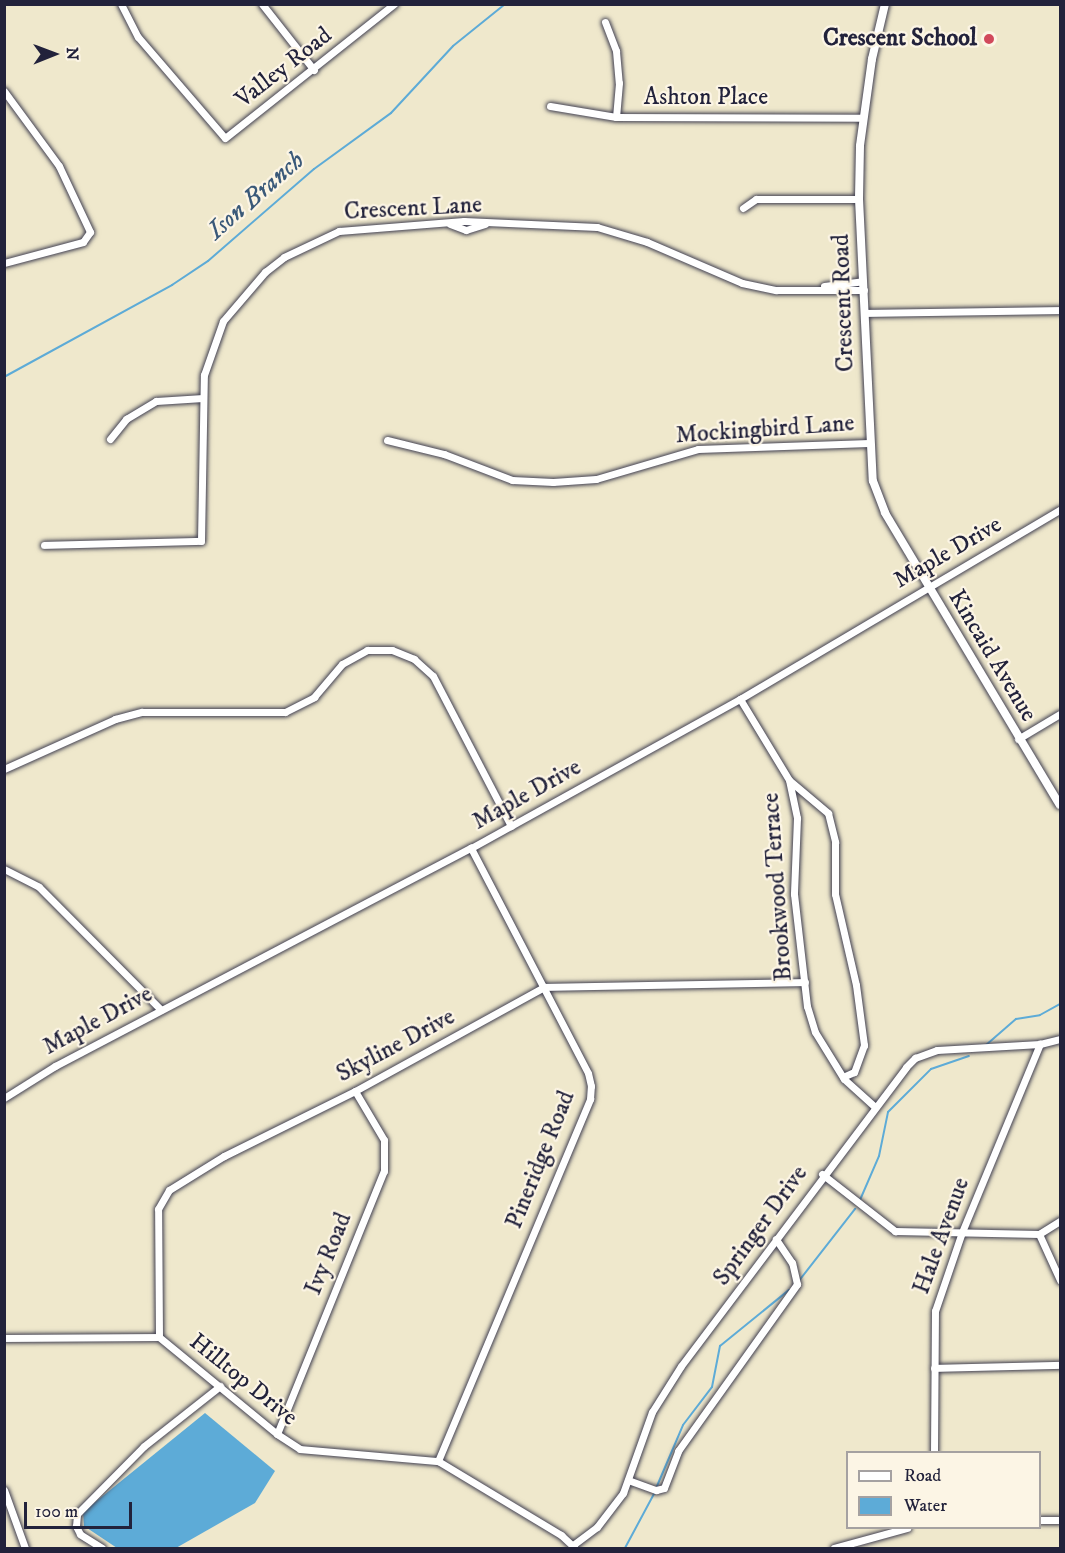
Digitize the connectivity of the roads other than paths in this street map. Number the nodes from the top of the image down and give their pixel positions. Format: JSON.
{"nodes":[{"id":1,"x":121,"y":4,"type":"edge"},
{"id":2,"x":262,"y":4,"type":"edge"},
{"id":3,"x":394,"y":4,"type":"edge"},
{"id":4,"x":885,"y":4,"type":"edge"},
{"id":5,"x":605,"y":22,"type":"dead end"},
{"id":6,"x":314,"y":70,"type":"junction"},
{"id":7,"x":4,"y":91,"type":"edge"},
{"id":8,"x":550,"y":106,"type":"dead end"},
{"id":9,"x":616,"y":117,"type":"junction"},
{"id":10,"x":863,"y":118,"type":"junction"},
{"id":11,"x":859,"y":199,"type":"junction"},
{"id":12,"x":743,"y":208,"type":"dead end"},
{"id":13,"x":4,"y":262,"type":"edge"},
{"id":14,"x":863,"y":285,"type":"junction"},
{"id":15,"x":1060,"y":310,"type":"edge"},
{"id":16,"x":865,"y":313,"type":"junction"},
{"id":17,"x":203,"y":398,"type":"junction"},
{"id":18,"x":110,"y":439,"type":"dead end"},
{"id":19,"x":387,"y":440,"type":"dead end"},
{"id":20,"x":869,"y":443,"type":"junction"},
{"id":21,"x":1060,"y":510,"type":"edge"},
{"id":22,"x":44,"y":545,"type":"dead end"},
{"id":23,"x":928,"y":587,"type":"junction"},
{"id":24,"x":740,"y":699,"type":"junction"},
{"id":25,"x":1060,"y":714,"type":"edge"},
{"id":26,"x":1018,"y":739,"type":"junction"},
{"id":27,"x":4,"y":769,"type":"edge"},
{"id":28,"x":789,"y":780,"type":"junction"},
{"id":29,"x":1060,"y":806,"type":"edge"},
{"id":30,"x":511,"y":826,"type":"junction"},
{"id":31,"x":471,"y":848,"type":"junction"},
{"id":32,"x":4,"y":869,"type":"edge"},
{"id":33,"x":805,"y":982,"type":"junction"},
{"id":34,"x":544,"y":987,"type":"junction"},
{"id":35,"x":161,"y":1010,"type":"junction"},
{"id":36,"x":1060,"y":1039,"type":"edge"},
{"id":37,"x":1040,"y":1044,"type":"junction"},
{"id":38,"x":843,"y":1077,"type":"junction"},
{"id":39,"x":356,"y":1091,"type":"junction"},
{"id":40,"x":4,"y":1098,"type":"edge"},
{"id":41,"x":875,"y":1107,"type":"junction"},
{"id":42,"x":822,"y":1174,"type":"junction"},
{"id":43,"x":1060,"y":1221,"type":"edge"},
{"id":44,"x":962,"y":1232,"type":"junction"},
{"id":45,"x":1039,"y":1234,"type":"junction"},
{"id":46,"x":776,"y":1239,"type":"junction"},
{"id":47,"x":1060,"y":1280,"type":"edge"},
{"id":48,"x":159,"y":1337,"type":"junction"},
{"id":49,"x":4,"y":1338,"type":"edge"},
{"id":50,"x":1060,"y":1365,"type":"edge"},
{"id":51,"x":934,"y":1368,"type":"junction"},
{"id":52,"x":220,"y":1386,"type":"junction"},
{"id":53,"x":276,"y":1434,"type":"junction"},
{"id":54,"x":934,"y":1451,"type":"edge"},
{"id":55,"x":438,"y":1461,"type":"junction"},
{"id":56,"x":628,"y":1480,"type":"junction"},
{"id":57,"x":4,"y":1490,"type":"edge"},
{"id":58,"x":1041,"y":1520,"type":"edge"},
{"id":59,"x":1060,"y":1520,"type":"edge"},
{"id":60,"x":900,"y":1529,"type":"edge"},
{"id":61,"x":574,"y":1547,"type":"edge"},
{"id":62,"x":25,"y":1548,"type":"edge"},
{"id":63,"x":102,"y":1548,"type":"edge"},
{"id":64,"x":834,"y":1548,"type":"edge"}],
"edges":[{"from":1,"to":6,"type":"street","name":"Valley Road"},
{"from":2,"to":6,"type":"street"},
{"from":3,"to":6,"type":"street","name":"Valley Road"},
{"from":4,"to":10,"type":"street","name":"Crescent Road"},
{"from":5,"to":9,"type":"street"},
{"from":7,"to":13,"type":"street"},
{"from":8,"to":9,"type":"street","name":"Ashton Place"},
{"from":9,"to":10,"type":"street","name":"Ashton Place"},
{"from":10,"to":11,"type":"street","name":"Crescent Road"},
{"from":11,"to":12,"type":"street"},
{"from":11,"to":14,"type":"street","name":"Crescent Road"},
{"from":14,"to":16,"type":"street","name":"Crescent Road"},
{"from":14,"to":17,"type":"street","name":"Crescent Lane"},
{"from":15,"to":16,"type":"street"},
{"from":16,"to":20,"type":"street","name":"Crescent Road"},
{"from":17,"to":18,"type":"street"},
{"from":17,"to":22,"type":"street","name":"Crescent Lane"},
{"from":19,"to":20,"type":"street","name":"Mockingbird Lane"},
{"from":20,"to":23,"type":"street","name":"Crescent Road"},
{"from":21,"to":23,"type":"street","name":"Maple Drive"},
{"from":23,"to":24,"type":"street","name":"Maple Drive"},
{"from":23,"to":26,"type":"street","name":"Kincaid Avenue"},
{"from":24,"to":28,"type":"street","name":"Brookwood Terrace"},
{"from":24,"to":30,"type":"street","name":"Maple Drive"},
{"from":25,"to":26,"type":"street"},
{"from":26,"to":29,"type":"street","name":"Kincaid Avenue"},
{"from":27,"to":30,"type":"street"},
{"from":28,"to":33,"type":"street","name":"Brookwood Terrace"},
{"from":28,"to":38,"type":"street"},
{"from":30,"to":31,"type":"street","name":"Maple Drive"},
{"from":31,"to":34,"type":"street","name":"Pineridge Road"},
{"from":31,"to":35,"type":"street","name":"Maple Drive"},
{"from":32,"to":35,"type":"street"},
{"from":33,"to":34,"type":"street","name":"Skyline Drive"},
{"from":33,"to":38,"type":"street","name":"Brookwood Terrace"},
{"from":34,"to":39,"type":"street","name":"Skyline Drive"},
{"from":34,"to":55,"type":"street","name":"Pineridge Road"},
{"from":35,"to":40,"type":"street","name":"Maple Drive"},
{"from":36,"to":37,"type":"street","name":"Springer Drive"},
{"from":37,"to":41,"type":"street","name":"Springer Drive"},
{"from":37,"to":44,"type":"street","name":"Hale Avenue"},
{"from":38,"to":41,"type":"street","name":"Brookwood Terrace"},
{"from":39,"to":48,"type":"street","name":"Skyline Drive"},
{"from":39,"to":53,"type":"street","name":"Ivy Road"},
{"from":41,"to":42,"type":"street","name":"Springer Drive"},
{"from":42,"to":44,"type":"street"},
{"from":42,"to":46,"type":"street","name":"Springer Drive"},
{"from":43,"to":45,"type":"street"},
{"from":44,"to":45,"type":"street"},
{"from":44,"to":51,"type":"street","name":"Hale Avenue"},
{"from":45,"to":47,"type":"street"},
{"from":46,"to":56,"type":"street","name":"Springer Drive"},
{"from":46,"to":56,"type":"street"},
{"from":48,"to":49,"type":"street"},
{"from":48,"to":52,"type":"street","name":"Hilltop Drive"},
{"from":50,"to":51,"type":"street"},
{"from":51,"to":54,"type":"street","name":"Hale Avenue"},
{"from":52,"to":53,"type":"street","name":"Hilltop Drive"},
{"from":52,"to":63,"type":"street"},
{"from":53,"to":55,"type":"street","name":"Hilltop Drive"},
{"from":55,"to":61,"type":"street","name":"Hilltop Drive"},
{"from":56,"to":61,"type":"street","name":"Springer Drive"},
{"from":57,"to":62,"type":"street"},
{"from":58,"to":59,"type":"street"},
{"from":60,"to":64,"type":"street"}]}
